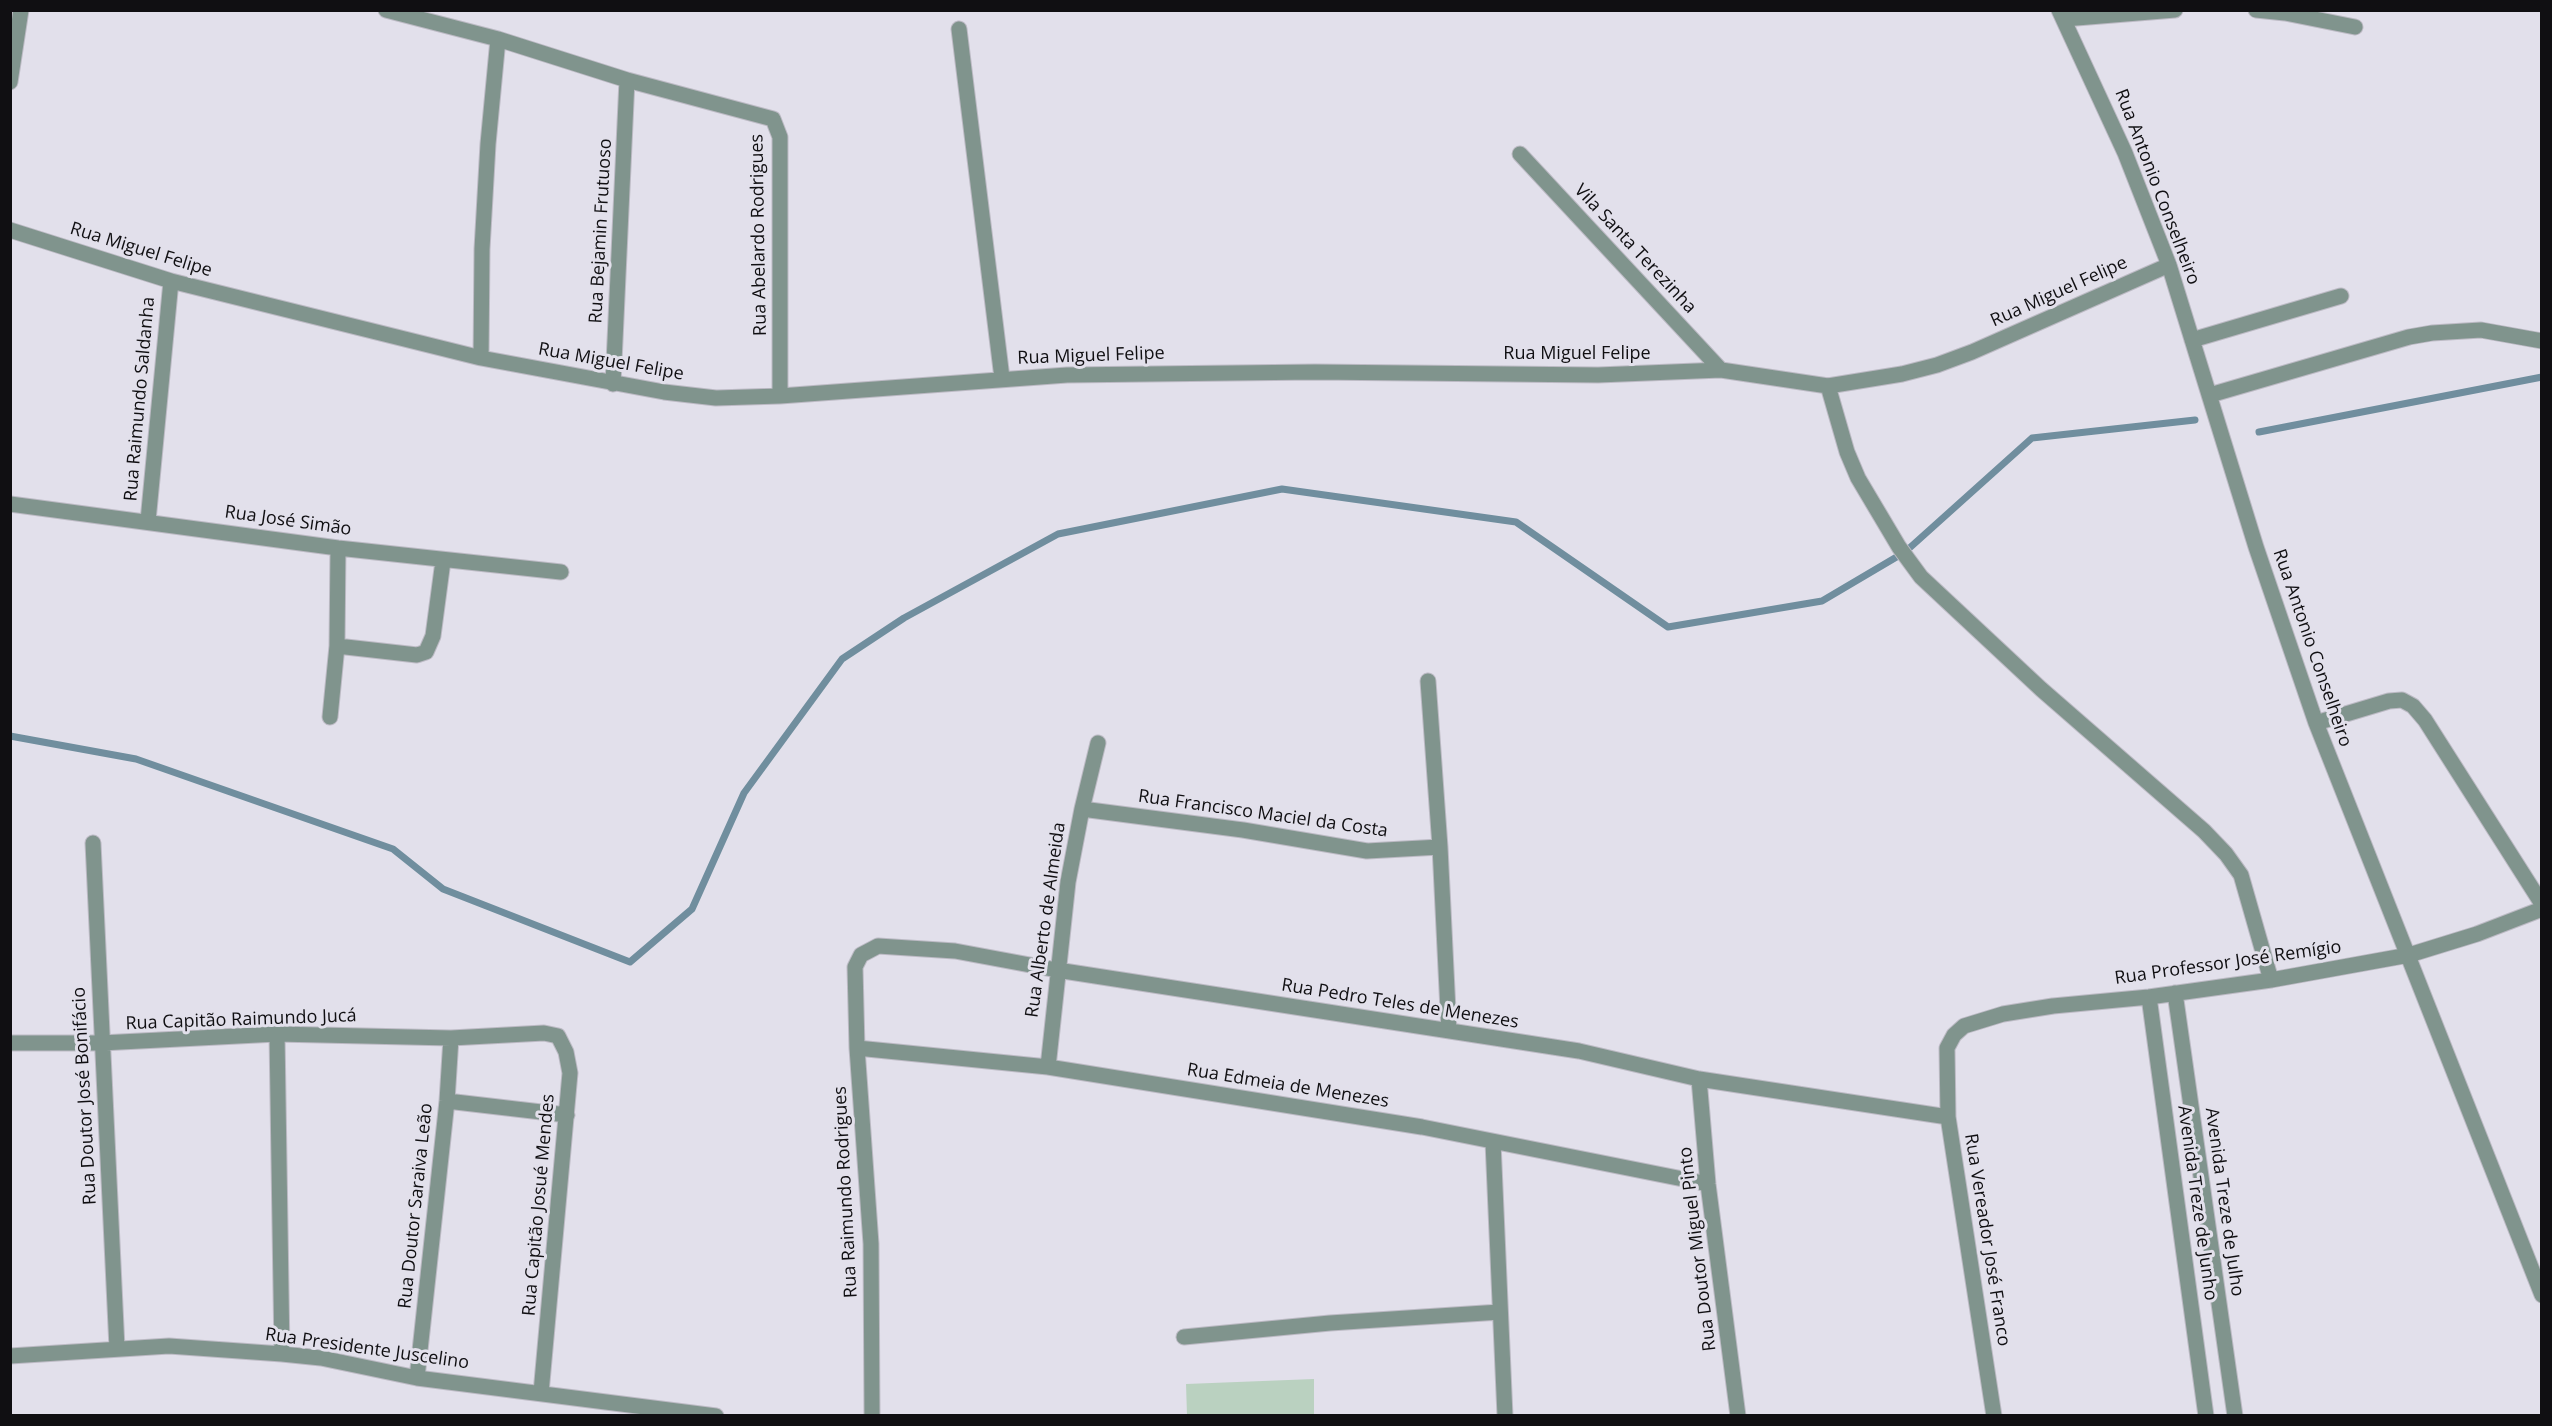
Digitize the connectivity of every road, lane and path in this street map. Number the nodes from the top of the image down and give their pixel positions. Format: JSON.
{"nodes":[{"id":1,"x":21,"y":10,"type":"edge"},
{"id":2,"x":387,"y":10,"type":"edge"},
{"id":3,"x":2175,"y":10,"type":"edge"},
{"id":4,"x":2256,"y":10,"type":"edge"},
{"id":5,"x":2062,"y":15,"type":"edge"},
{"id":6,"x":2355,"y":27,"type":"dead end"},
{"id":7,"x":959,"y":29,"type":"dead end"},
{"id":8,"x":498,"y":39,"type":"junction"},
{"id":9,"x":627,"y":80,"type":"junction"},
{"id":10,"x":10,"y":82,"type":"edge"},
{"id":11,"x":1520,"y":154,"type":"dead end"},
{"id":12,"x":10,"y":230,"type":"edge"},
{"id":13,"x":2169,"y":265,"type":"junction"},
{"id":14,"x":171,"y":281,"type":"junction"},
{"id":15,"x":2342,"y":296,"type":"dead end"},
{"id":16,"x":2192,"y":340,"type":"junction"},
{"id":17,"x":2541,"y":341,"type":"edge"},
{"id":18,"x":480,"y":358,"type":"junction"},
{"id":19,"x":1721,"y":370,"type":"junction"},
{"id":20,"x":1002,"y":378,"type":"junction"},
{"id":21,"x":613,"y":384,"type":"junction"},
{"id":22,"x":1828,"y":386,"type":"junction"},
{"id":23,"x":2210,"y":394,"type":"junction"},
{"id":24,"x":780,"y":396,"type":"junction"},
{"id":25,"x":10,"y":504,"type":"edge"},
{"id":26,"x":148,"y":521,"type":"junction"},
{"id":27,"x":338,"y":548,"type":"junction"},
{"id":28,"x":443,"y":561,"type":"junction"},
{"id":29,"x":561,"y":572,"type":"dead end"},
{"id":30,"x":337,"y":646,"type":"junction"},
{"id":31,"x":1428,"y":681,"type":"dead end"},
{"id":32,"x":330,"y":717,"type":"dead end"},
{"id":33,"x":2316,"y":723,"type":"junction"},
{"id":34,"x":1098,"y":743,"type":"dead end"},
{"id":35,"x":1082,"y":809,"type":"junction"},
{"id":36,"x":93,"y":843,"type":"dead end"},
{"id":37,"x":1440,"y":847,"type":"junction"},
{"id":38,"x":2541,"y":904,"type":"edge"},
{"id":39,"x":2541,"y":909,"type":"edge"},
{"id":40,"x":2409,"y":955,"type":"junction"},
{"id":41,"x":855,"y":968,"type":"joint"},
{"id":42,"x":1056,"y":970,"type":"junction"},
{"id":43,"x":2271,"y":980,"type":"junction"},
{"id":44,"x":2175,"y":993,"type":"junction"},
{"id":45,"x":2149,"y":997,"type":"junction"},
{"id":46,"x":1449,"y":1031,"type":"junction"},
{"id":47,"x":544,"y":1033,"type":"joint"},
{"id":48,"x":276,"y":1034,"type":"junction"},
{"id":49,"x":451,"y":1038,"type":"junction"},
{"id":50,"x":10,"y":1043,"type":"edge"},
{"id":51,"x":101,"y":1043,"type":"junction"},
{"id":52,"x":857,"y":1048,"type":"junction"},
{"id":53,"x":1048,"y":1067,"type":"junction"},
{"id":54,"x":1947,"y":1070,"type":"joint"},
{"id":55,"x":1699,"y":1078,"type":"junction"},
{"id":56,"x":447,"y":1101,"type":"junction"},
{"id":57,"x":567,"y":1115,"type":"junction"},
{"id":58,"x":1948,"y":1117,"type":"junction"},
{"id":59,"x":1493,"y":1142,"type":"junction"},
{"id":60,"x":1708,"y":1184,"type":"junction"},
{"id":61,"x":2541,"y":1294,"type":"edge"},
{"id":62,"x":1500,"y":1312,"type":"junction"},
{"id":63,"x":1184,"y":1337,"type":"dead end"},
{"id":64,"x":117,"y":1348,"type":"junction"},
{"id":65,"x":282,"y":1354,"type":"junction"},
{"id":66,"x":10,"y":1356,"type":"edge"},
{"id":67,"x":417,"y":1378,"type":"junction"},
{"id":68,"x":540,"y":1393,"type":"junction"},
{"id":69,"x":716,"y":1416,"type":"edge"},
{"id":70,"x":872,"y":1416,"type":"edge"},
{"id":71,"x":1505,"y":1416,"type":"edge"},
{"id":72,"x":1738,"y":1416,"type":"edge"},
{"id":73,"x":1994,"y":1416,"type":"edge"},
{"id":74,"x":2206,"y":1416,"type":"edge"},
{"id":75,"x":2235,"y":1416,"type":"edge"}],
"edges":[{"from":1,"to":10,"type":"street"},
{"from":2,"to":8,"type":"street","name":"Rua Abelardo Rodrigues"},
{"from":3,"to":5,"type":"street"},
{"from":4,"to":6,"type":"street"},
{"from":5,"to":13,"type":"street","name":"Rua Antonio Conselheiro"},
{"from":7,"to":20,"type":"street"},
{"from":8,"to":9,"type":"street","name":"Rua Abelardo Rodrigues"},
{"from":8,"to":18,"type":"street"},
{"from":9,"to":21,"type":"street","name":"Rua Bejamin Frutuoso"},
{"from":9,"to":24,"type":"street","name":"Rua Abelardo Rodrigues"},
{"from":11,"to":19,"type":"street","name":"Vila Santa Terezinha"},
{"from":12,"to":14,"type":"street","name":"Rua Miguel Felipe"},
{"from":13,"to":16,"type":"street","name":"Rua Antonio Conselheiro"},
{"from":13,"to":22,"type":"street","name":"Rua Miguel Felipe"},
{"from":14,"to":18,"type":"street","name":"Rua Miguel Felipe"},
{"from":14,"to":26,"type":"street","name":"Rua Raimundo Saldanha"},
{"from":15,"to":16,"type":"street"},
{"from":16,"to":23,"type":"street","name":"Rua Antonio Conselheiro"},
{"from":17,"to":23,"type":"street"},
{"from":18,"to":21,"type":"street","name":"Rua Miguel Felipe"},
{"from":19,"to":20,"type":"street","name":"Rua Miguel Felipe"},
{"from":19,"to":22,"type":"street","name":"Rua Miguel Felipe"},
{"from":20,"to":24,"type":"street","name":"Rua Miguel Felipe"},
{"from":21,"to":24,"type":"street","name":"Rua Miguel Felipe"},
{"from":22,"to":43,"type":"street"},
{"from":23,"to":33,"type":"street","name":"Rua Antonio Conselheiro"},
{"from":25,"to":26,"type":"street","name":"Rua José Simão"},
{"from":26,"to":27,"type":"street","name":"Rua José Simão"},
{"from":27,"to":28,"type":"street","name":"Rua José Simão"},
{"from":27,"to":30,"type":"street"},
{"from":28,"to":29,"type":"street","name":"Rua José Simão"},
{"from":28,"to":30,"type":"street"},
{"from":30,"to":32,"type":"street"},
{"from":31,"to":37,"type":"street"},
{"from":33,"to":38,"type":"street"},
{"from":33,"to":40,"type":"street","name":"Rua Antonio Conselheiro"},
{"from":34,"to":35,"type":"street","name":"Rua Alberto de Almeida"},
{"from":35,"to":37,"type":"street","name":"Rua Francisco Maciel da Costa"},
{"from":35,"to":42,"type":"street","name":"Rua Alberto de Almeida"},
{"from":36,"to":51,"type":"street","name":"Rua Doutor José Bonifácio"},
{"from":37,"to":46,"type":"street"},
{"from":39,"to":40,"type":"street","name":"Rua Professor José Remígio"},
{"from":40,"to":43,"type":"street","name":"Rua Professor José Remígio"},
{"from":40,"to":61,"type":"street","name":"Rua Antonio Conselheiro"},
{"from":41,"to":42,"type":"street","name":"Rua Pedro Teles de Menezes"},
{"from":41,"to":52,"type":"street","name":"Rua Raimundo Rodrigues"},
{"from":42,"to":46,"type":"street","name":"Rua Pedro Teles de Menezes"},
{"from":42,"to":53,"type":"street","name":"Rua Alberto de Almeida"},
{"from":43,"to":44,"type":"street","name":"Rua Professor José Remígio"},
{"from":44,"to":45,"type":"street","name":"Rua Professor José Remígio"},
{"from":44,"to":75,"type":"street","name":"Avenida Treze de Julho"},
{"from":45,"to":54,"type":"street","name":"Rua Professor José Remígio"},
{"from":45,"to":74,"type":"street","name":"Avenida Treze de Junho"},
{"from":46,"to":55,"type":"street","name":"Rua Pedro Teles de Menezes"},
{"from":47,"to":49,"type":"street","name":"Rua Capitão Raimundo Jucá"},
{"from":47,"to":57,"type":"street","name":"Rua Capitão Josué Mendes"},
{"from":48,"to":49,"type":"street","name":"Rua Capitão Raimundo Jucá"},
{"from":48,"to":51,"type":"street","name":"Rua Capitão Raimundo Jucá"},
{"from":48,"to":65,"type":"street"},
{"from":49,"to":56,"type":"street","name":"Rua Doutor Saraiva Leão"},
{"from":50,"to":51,"type":"street","name":"Rua Capitão Raimundo Jucá"},
{"from":51,"to":64,"type":"street","name":"Rua Doutor José Bonifácio"},
{"from":52,"to":53,"type":"street","name":"Rua Edmeia de Menezes"},
{"from":52,"to":70,"type":"street","name":"Rua Raimundo Rodrigues"},
{"from":53,"to":59,"type":"street","name":"Rua Edmeia de Menezes"},
{"from":54,"to":58,"type":"street","name":"Rua Vereador José Franco"},
{"from":55,"to":58,"type":"street","name":"Rua Pedro Teles de Menezes"},
{"from":55,"to":60,"type":"street","name":"Rua Doutor Miguel Pinto"},
{"from":56,"to":57,"type":"street"},
{"from":56,"to":67,"type":"street","name":"Rua Doutor Saraiva Leão"},
{"from":57,"to":68,"type":"street","name":"Rua Capitão Josué Mendes"},
{"from":58,"to":73,"type":"street","name":"Rua Vereador José Franco"},
{"from":59,"to":60,"type":"street","name":"Rua Edmeia de Menezes"},
{"from":59,"to":62,"type":"street"},
{"from":60,"to":72,"type":"street","name":"Rua Doutor Miguel Pinto"},
{"from":62,"to":63,"type":"street"},
{"from":62,"to":71,"type":"street"},
{"from":64,"to":65,"type":"street","name":"Rua Presidente Juscelino"},
{"from":64,"to":66,"type":"street","name":"Rua Presidente Juscelino"},
{"from":65,"to":67,"type":"street","name":"Rua Presidente Juscelino"},
{"from":67,"to":68,"type":"street","name":"Rua Presidente Juscelino"},
{"from":68,"to":69,"type":"street","name":"Rua Presidente Juscelino"}]}
